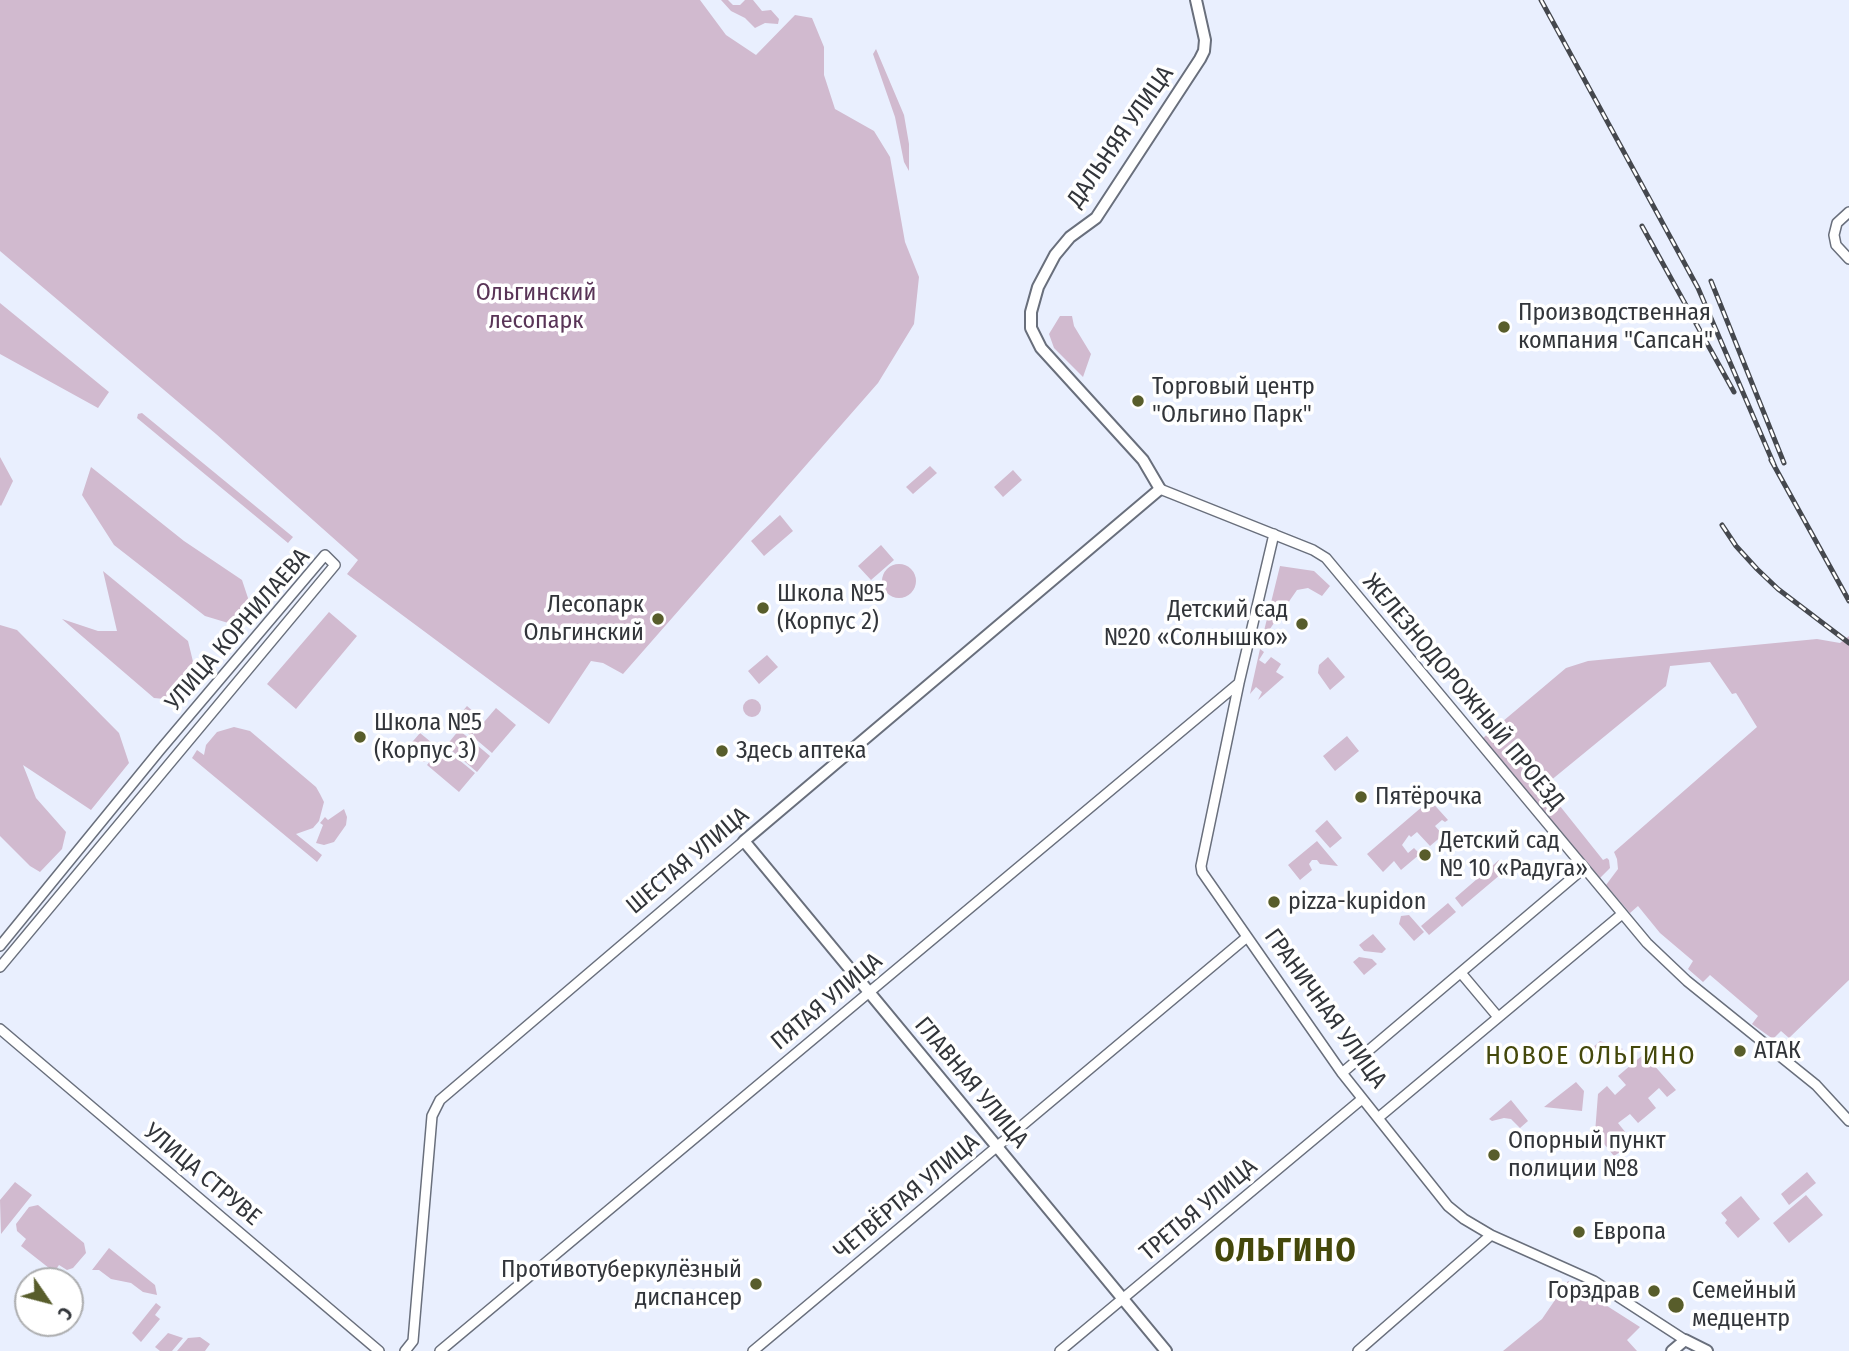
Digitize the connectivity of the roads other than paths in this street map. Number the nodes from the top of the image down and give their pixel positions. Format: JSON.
{"nodes":[{"id":1,"x":1196,"y":0,"type":"edge"},
{"id":2,"x":1849,"y":212,"type":"edge"},
{"id":3,"x":1849,"y":259,"type":"edge"},
{"id":4,"x":1160,"y":489,"type":"junction"},
{"id":5,"x":1273,"y":534,"type":"junction"},
{"id":6,"x":1239,"y":683,"type":"junction"},
{"id":7,"x":744,"y":841,"type":"junction"},
{"id":8,"x":1584,"y":868,"type":"junction"},
{"id":9,"x":1622,"y":914,"type":"junction"},
{"id":10,"x":1247,"y":937,"type":"junction"},
{"id":11,"x":0,"y":946,"type":"edge"},
{"id":12,"x":0,"y":967,"type":"edge"},
{"id":13,"x":1461,"y":973,"type":"junction"},
{"id":14,"x":869,"y":992,"type":"junction"},
{"id":15,"x":1499,"y":1017,"type":"junction"},
{"id":16,"x":0,"y":1029,"type":"edge"},
{"id":17,"x":1342,"y":1073,"type":"junction"},
{"id":18,"x":1362,"y":1099,"type":"junction"},
{"id":19,"x":1378,"y":1118,"type":"junction"},
{"id":20,"x":1849,"y":1121,"type":"edge"},
{"id":21,"x":997,"y":1147,"type":"junction"},
{"id":22,"x":1491,"y":1236,"type":"junction"},
{"id":23,"x":1123,"y":1298,"type":"junction"},
{"id":24,"x":1685,"y":1340,"type":"junction"},
{"id":25,"x":379,"y":1351,"type":"edge"},
{"id":26,"x":405,"y":1351,"type":"edge"},
{"id":27,"x":440,"y":1351,"type":"edge"},
{"id":28,"x":753,"y":1351,"type":"edge"},
{"id":29,"x":1060,"y":1351,"type":"edge"},
{"id":30,"x":1166,"y":1351,"type":"edge"},
{"id":31,"x":1359,"y":1351,"type":"edge"},
{"id":32,"x":1672,"y":1351,"type":"edge"},
{"id":33,"x":1707,"y":1351,"type":"edge"}],
"edges":[{"from":1,"to":4,"type":"street","name":"ДАЛЬНЯЯ УЛИЦА"},
{"from":2,"to":3,"type":"street"},
{"from":4,"to":5,"type":"street","name":"ЖЕЛЕЗНОДОРОЖНЫЙ ПРОЕЗД"},
{"from":4,"to":7,"type":"street","name":"ШЕСТАЯ УЛИЦА"},
{"from":5,"to":6,"type":"street","name":"ГРАНИЧНАЯ УЛИЦА"},
{"from":5,"to":8,"type":"street","name":"ЖЕЛЕЗНОДОРОЖНЫЙ ПРОЕЗД"},
{"from":6,"to":10,"type":"street","name":"ГРАНИЧНАЯ УЛИЦА"},
{"from":6,"to":14,"type":"street","name":"ПЯТАЯ УЛИЦА"},
{"from":7,"to":14,"type":"street","name":"ГЛАВНАЯ УЛИЦА"},
{"from":7,"to":26,"type":"street","name":"ШЕСТАЯ УЛИЦА"},
{"from":8,"to":9,"type":"street","name":"ЖЕЛЕЗНОДОРОЖНЫЙ ПРОЕЗД"},
{"from":8,"to":13,"type":"street"},
{"from":9,"to":15,"type":"street"},
{"from":9,"to":20,"type":"street","name":"ЖЕЛЕЗНОДОРОЖНЫЙ ПРОЕЗД"},
{"from":10,"to":17,"type":"street","name":"ГРАНИЧНАЯ УЛИЦА"},
{"from":10,"to":21,"type":"street","name":"ЧЕТВЁРТАЯ УЛИЦА"},
{"from":11,"to":12,"type":"street","name":"УЛИЦА КОРНИЛАЕВА"},
{"from":13,"to":15,"type":"street"},
{"from":13,"to":17,"type":"street"},
{"from":14,"to":21,"type":"street","name":"ГЛАВНАЯ УЛИЦА"},
{"from":14,"to":27,"type":"street","name":"ПЯТАЯ УЛИЦА"},
{"from":15,"to":19,"type":"street"},
{"from":16,"to":25,"type":"street","name":"УЛИЦА СТРУВЕ"},
{"from":17,"to":18,"type":"street","name":"ГРАНИЧНАЯ УЛИЦА"},
{"from":18,"to":19,"type":"street","name":"ГРАНИЧНАЯ УЛИЦА"},
{"from":18,"to":23,"type":"street","name":"ТРЕТЬЯ УЛИЦА"},
{"from":19,"to":22,"type":"street","name":"ГРАНИЧНАЯ УЛИЦА"},
{"from":21,"to":23,"type":"street","name":"ГЛАВНАЯ УЛИЦА"},
{"from":21,"to":28,"type":"street","name":"ЧЕТВЁРТАЯ УЛИЦА"},
{"from":22,"to":24,"type":"street","name":"ГРАНИЧНАЯ УЛИЦА"},
{"from":22,"to":31,"type":"street"},
{"from":23,"to":29,"type":"street","name":"ТРЕТЬЯ УЛИЦА"},
{"from":23,"to":30,"type":"street","name":"ГЛАВНАЯ УЛИЦА"},
{"from":24,"to":32,"type":"street"},
{"from":24,"to":33,"type":"street","name":"ГРАНИЧНАЯ УЛИЦА"}]}
